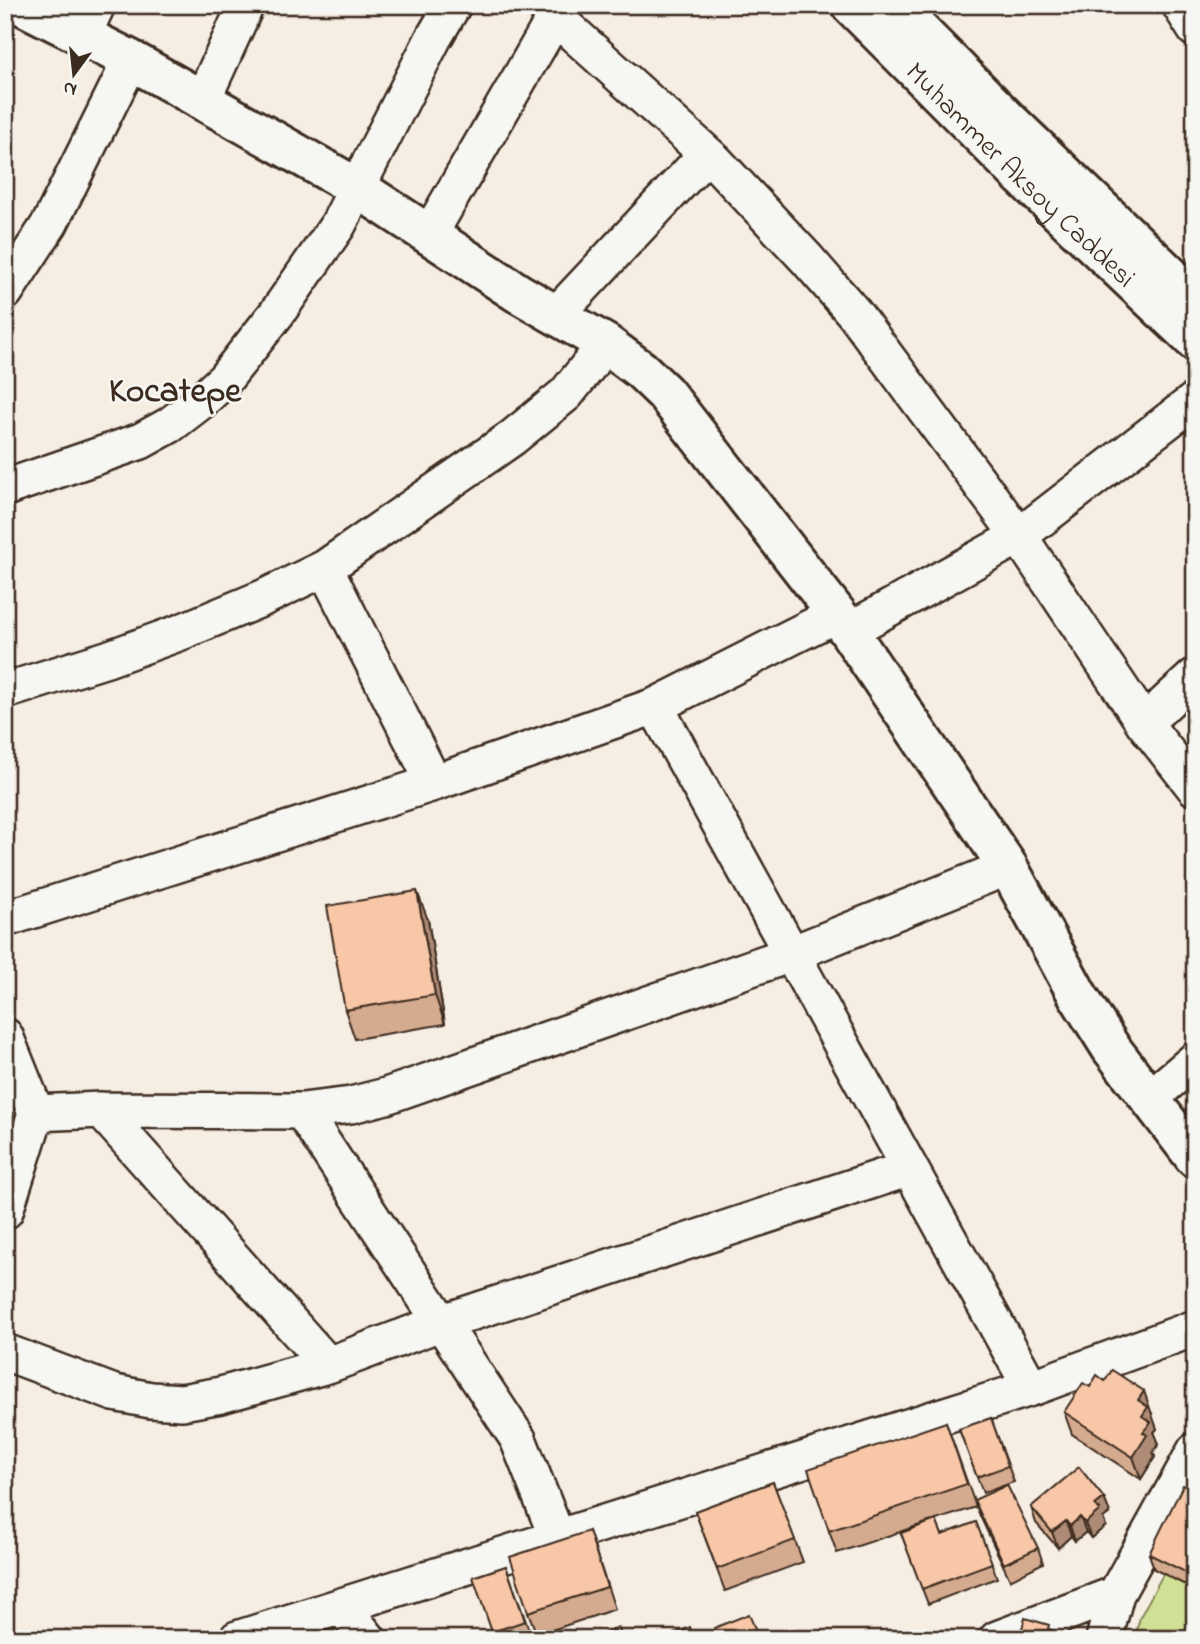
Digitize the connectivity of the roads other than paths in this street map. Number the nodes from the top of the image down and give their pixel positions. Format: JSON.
{"nodes":[{"id":1,"x":22,"y":5,"type":"edge"},
{"id":2,"x":246,"y":5,"type":"edge"},
{"id":3,"x":453,"y":5,"type":"edge"},
{"id":4,"x":851,"y":5,"type":"edge"},
{"id":5,"x":894,"y":5,"type":"edge"},
{"id":6,"x":1180,"y":5,"type":"edge"},
{"id":7,"x":559,"y":11,"type":"edge"},
{"id":8,"x":90,"y":20,"type":"edge"},
{"id":9,"x":1195,"y":29,"type":"edge"},
{"id":10,"x":131,"y":60,"type":"junction"},
{"id":11,"x":203,"y":99,"type":"junction"},
{"id":12,"x":707,"y":153,"type":"junction"},
{"id":13,"x":356,"y":187,"type":"junction"},
{"id":14,"x":429,"y":235,"type":"junction"},
{"id":15,"x":5,"y":292,"type":"edge"},
{"id":16,"x":1195,"y":299,"type":"edge"},
{"id":17,"x":556,"y":315,"type":"junction"},
{"id":18,"x":1195,"y":341,"type":"edge"},
{"id":19,"x":606,"y":344,"type":"junction"},
{"id":20,"x":1195,"y":400,"type":"edge"},
{"id":21,"x":5,"y":488,"type":"edge"},
{"id":22,"x":1019,"y":536,"type":"junction"},
{"id":23,"x":325,"y":568,"type":"junction"},
{"id":24,"x":842,"y":622,"type":"junction"},
{"id":25,"x":1195,"y":677,"type":"edge"},
{"id":26,"x":5,"y":691,"type":"edge"},
{"id":27,"x":654,"y":706,"type":"junction"},
{"id":28,"x":1144,"y":723,"type":"junction"},
{"id":29,"x":434,"y":783,"type":"junction"},
{"id":30,"x":1195,"y":788,"type":"edge"},
{"id":31,"x":1008,"y":867,"type":"junction"},
{"id":32,"x":5,"y":919,"type":"edge"},
{"id":33,"x":792,"y":954,"type":"junction"},
{"id":34,"x":5,"y":1036,"type":"edge"},
{"id":35,"x":1195,"y":1060,"type":"edge"},
{"id":36,"x":1149,"y":1099,"type":"junction"},
{"id":37,"x":101,"y":1110,"type":"junction"},
{"id":38,"x":303,"y":1111,"type":"junction"},
{"id":39,"x":36,"y":1113,"type":"junction"},
{"id":40,"x":1195,"y":1158,"type":"edge"},
{"id":41,"x":910,"y":1168,"type":"junction"},
{"id":42,"x":5,"y":1211,"type":"edge"},
{"id":43,"x":440,"y":1323,"type":"junction"},
{"id":44,"x":1195,"y":1328,"type":"edge"},
{"id":45,"x":5,"y":1352,"type":"edge"},
{"id":46,"x":328,"y":1365,"type":"junction"},
{"id":47,"x":1031,"y":1388,"type":"junction"},
{"id":48,"x":1195,"y":1451,"type":"edge"},
{"id":49,"x":557,"y":1537,"type":"junction"},
{"id":50,"x":1116,"y":1594,"type":"junction"},
{"id":51,"x":342,"y":1606,"type":"junction"},
{"id":52,"x":237,"y":1639,"type":"edge"},
{"id":53,"x":368,"y":1639,"type":"edge"},
{"id":54,"x":997,"y":1639,"type":"edge"},
{"id":55,"x":1104,"y":1639,"type":"edge"}],
"edges":[{"from":1,"to":8,"type":"street"},
{"from":2,"to":11,"type":"street"},
{"from":3,"to":13,"type":"street"},
{"from":4,"to":18,"type":"street","name":"Muhammer Aksoy Caddesi"},
{"from":5,"to":16,"type":"street","name":"Muhammer Aksoy Caddesi"},
{"from":6,"to":9,"type":"street"},
{"from":7,"to":12,"type":"street"},
{"from":7,"to":14,"type":"street"},
{"from":8,"to":10,"type":"street"},
{"from":10,"to":11,"type":"street"},
{"from":10,"to":15,"type":"street"},
{"from":11,"to":13,"type":"street"},
{"from":12,"to":17,"type":"street"},
{"from":12,"to":22,"type":"street"},
{"from":13,"to":14,"type":"street"},
{"from":13,"to":21,"type":"street"},
{"from":14,"to":17,"type":"street"},
{"from":17,"to":19,"type":"street"},
{"from":19,"to":23,"type":"street"},
{"from":19,"to":24,"type":"street"},
{"from":20,"to":22,"type":"street"},
{"from":22,"to":24,"type":"street"},
{"from":22,"to":28,"type":"street"},
{"from":23,"to":26,"type":"street"},
{"from":23,"to":29,"type":"street"},
{"from":24,"to":27,"type":"street"},
{"from":24,"to":31,"type":"street"},
{"from":25,"to":28,"type":"street"},
{"from":27,"to":29,"type":"street"},
{"from":27,"to":33,"type":"street"},
{"from":28,"to":30,"type":"street"},
{"from":29,"to":32,"type":"street"},
{"from":31,"to":33,"type":"street"},
{"from":31,"to":36,"type":"street"},
{"from":33,"to":38,"type":"street"},
{"from":33,"to":41,"type":"street"},
{"from":34,"to":39,"type":"street"},
{"from":35,"to":36,"type":"street"},
{"from":36,"to":40,"type":"street"},
{"from":37,"to":38,"type":"street"},
{"from":37,"to":39,"type":"street"},
{"from":37,"to":46,"type":"street"},
{"from":38,"to":43,"type":"street"},
{"from":39,"to":42,"type":"street"},
{"from":41,"to":43,"type":"street"},
{"from":41,"to":47,"type":"street"},
{"from":43,"to":46,"type":"street"},
{"from":43,"to":49,"type":"street"},
{"from":44,"to":47,"type":"street"},
{"from":45,"to":46,"type":"street"},
{"from":47,"to":49,"type":"street"},
{"from":48,"to":50,"type":"street"},
{"from":49,"to":51,"type":"street"},
{"from":50,"to":54,"type":"street"},
{"from":50,"to":55,"type":"street"},
{"from":51,"to":52,"type":"street"},
{"from":51,"to":53,"type":"street"}]}
